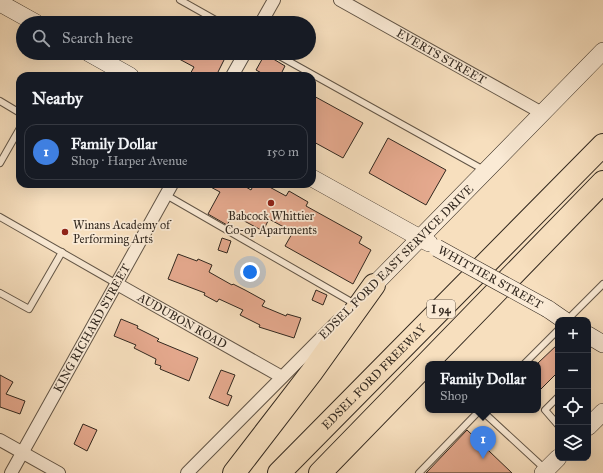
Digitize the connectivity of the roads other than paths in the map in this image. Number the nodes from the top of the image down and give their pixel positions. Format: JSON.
{"nodes":[{"id":1,"x":180,"y":0,"type":"edge"},
{"id":2,"x":274,"y":0,"type":"edge"},
{"id":3,"x":340,"y":0,"type":"edge"},
{"id":4,"x":0,"y":4,"type":"edge"},
{"id":5,"x":23,"y":16,"type":"edge"},
{"id":6,"x":208,"y":16,"type":"edge"},
{"id":7,"x":265,"y":16,"type":"edge"},
{"id":8,"x":603,"y":51,"type":"edge"},
{"id":9,"x":101,"y":60,"type":"edge"},
{"id":10,"x":241,"y":60,"type":"edge"},
{"id":11,"x":287,"y":60,"type":"edge"},
{"id":12,"x":123,"y":72,"type":"edge"},
{"id":13,"x":234,"y":72,"type":"edge"},
{"id":14,"x":308,"y":72,"type":"edge"},
{"id":15,"x":316,"y":76,"type":"edge"},
{"id":16,"x":0,"y":101,"type":"edge"},
{"id":17,"x":16,"y":111,"type":"edge"},
{"id":18,"x":542,"y":113,"type":"junction"},
{"id":19,"x":16,"y":135,"type":"edge"},
{"id":20,"x":603,"y":145,"type":"edge"},
{"id":21,"x":0,"y":163,"type":"edge"},
{"id":22,"x":485,"y":171,"type":"junction"},
{"id":23,"x":316,"y":180,"type":"edge"},
{"id":24,"x":603,"y":182,"type":"edge"},
{"id":25,"x":170,"y":188,"type":"edge"},
{"id":26,"x":166,"y":195,"type":"junction"},
{"id":27,"x":0,"y":217,"type":"edge"},
{"id":28,"x":420,"y":239,"type":"junction"},
{"id":29,"x":62,"y":252,"type":"junction"},
{"id":30,"x":117,"y":284,"type":"junction"},
{"id":31,"x":374,"y":285,"type":"junction"},
{"id":32,"x":601,"y":286,"type":"edge"},
{"id":33,"x":0,"y":293,"type":"edge"},
{"id":34,"x":355,"y":304,"type":"junction"},
{"id":35,"x":560,"y":317,"type":"edge"},
{"id":36,"x":570,"y":317,"type":"edge"},
{"id":37,"x":555,"y":333,"type":"edge"},
{"id":38,"x":429,"y":361,"type":"edge"},
{"id":39,"x":527,"y":361,"type":"edge"},
{"id":40,"x":425,"y":365,"type":"edge"},
{"id":41,"x":282,"y":377,"type":"junction"},
{"id":42,"x":555,"y":400,"type":"edge"},
{"id":43,"x":603,"y":412,"type":"edge"},
{"id":44,"x":477,"y":413,"type":"edge"},
{"id":45,"x":483,"y":413,"type":"edge"},
{"id":46,"x":555,"y":422,"type":"edge"},
{"id":47,"x":590,"y":425,"type":"edge"},
{"id":48,"x":0,"y":440,"type":"edge"},
{"id":49,"x":23,"y":453,"type":"junction"},
{"id":50,"x":555,"y":461,"type":"edge"},
{"id":51,"x":545,"y":472,"type":"edge"},
{"id":52,"x":11,"y":473,"type":"edge"},
{"id":53,"x":59,"y":473,"type":"edge"},
{"id":54,"x":187,"y":473,"type":"edge"},
{"id":55,"x":234,"y":473,"type":"edge"},
{"id":56,"x":279,"y":473,"type":"edge"},
{"id":57,"x":320,"y":473,"type":"edge"},
{"id":58,"x":419,"y":473,"type":"edge"}],
"edges":[{"from":1,"to":6,"type":"lane"},
{"from":2,"to":7,"type":"street"},
{"from":3,"to":18,"type":"street","name":"EVERTS STREET"},
{"from":4,"to":5,"type":"street"},
{"from":8,"to":18,"type":"street","name":"EDSEL FORD EAST SERVICE DRIVE"},
{"from":9,"to":12,"type":"street"},
{"from":10,"to":13,"type":"street"},
{"from":11,"to":14,"type":"lane"},
{"from":15,"to":22,"type":"lane"},
{"from":16,"to":17,"type":"lane"},
{"from":18,"to":22,"type":"street","name":"EDSEL FORD EAST SERVICE DRIVE"},
{"from":19,"to":21,"type":"lane"},
{"from":20,"to":56,"type":"highway","name":"EDSEL FORD FREEWAY","number":"I 94"},
{"from":22,"to":28,"type":"street","name":"EDSEL FORD EAST SERVICE DRIVE"},
{"from":23,"to":28,"type":"street","name":"WHITTIER STREET"},
{"from":24,"to":38,"type":"highway","number":"I 94"},
{"from":25,"to":26,"type":"street","name":"KING RICHARD STREET"},
{"from":26,"to":30,"type":"street","name":"KING RICHARD STREET"},
{"from":26,"to":34,"type":"lane"},
{"from":27,"to":29,"type":"lane","name":"AUDUBON ROAD"},
{"from":28,"to":31,"type":"street","name":"EDSEL FORD EAST SERVICE DRIVE"},
{"from":28,"to":35,"type":"street","name":"WHITTIER STREET","bridge":true},
{"from":29,"to":30,"type":"lane","name":"AUDUBON ROAD"},
{"from":29,"to":33,"type":"lane"},
{"from":30,"to":41,"type":"street","name":"AUDUBON ROAD"},
{"from":30,"to":49,"type":"street","name":"KING RICHARD STREET"},
{"from":31,"to":34,"type":"street","name":"EDSEL FORD EAST SERVICE DRIVE"},
{"from":31,"to":55,"type":"highway"},
{"from":32,"to":36,"type":"lane"},
{"from":34,"to":41,"type":"street","name":"EDSEL FORD EAST SERVICE DRIVE"},
{"from":37,"to":39,"type":"lane"},
{"from":40,"to":57,"type":"highway","number":"I 94"},
{"from":41,"to":54,"type":"street","name":"EDSEL FORD EAST SERVICE DRIVE"},
{"from":42,"to":46,"type":"lane"},
{"from":43,"to":47,"type":"street"},
{"from":44,"to":58,"type":"lane"},
{"from":45,"to":51,"type":"lane"},
{"from":48,"to":49,"type":"street"},
{"from":49,"to":52,"type":"street","name":"KING RICHARD STREET"},
{"from":49,"to":53,"type":"street"},
{"from":50,"to":51,"type":"street"}]}
